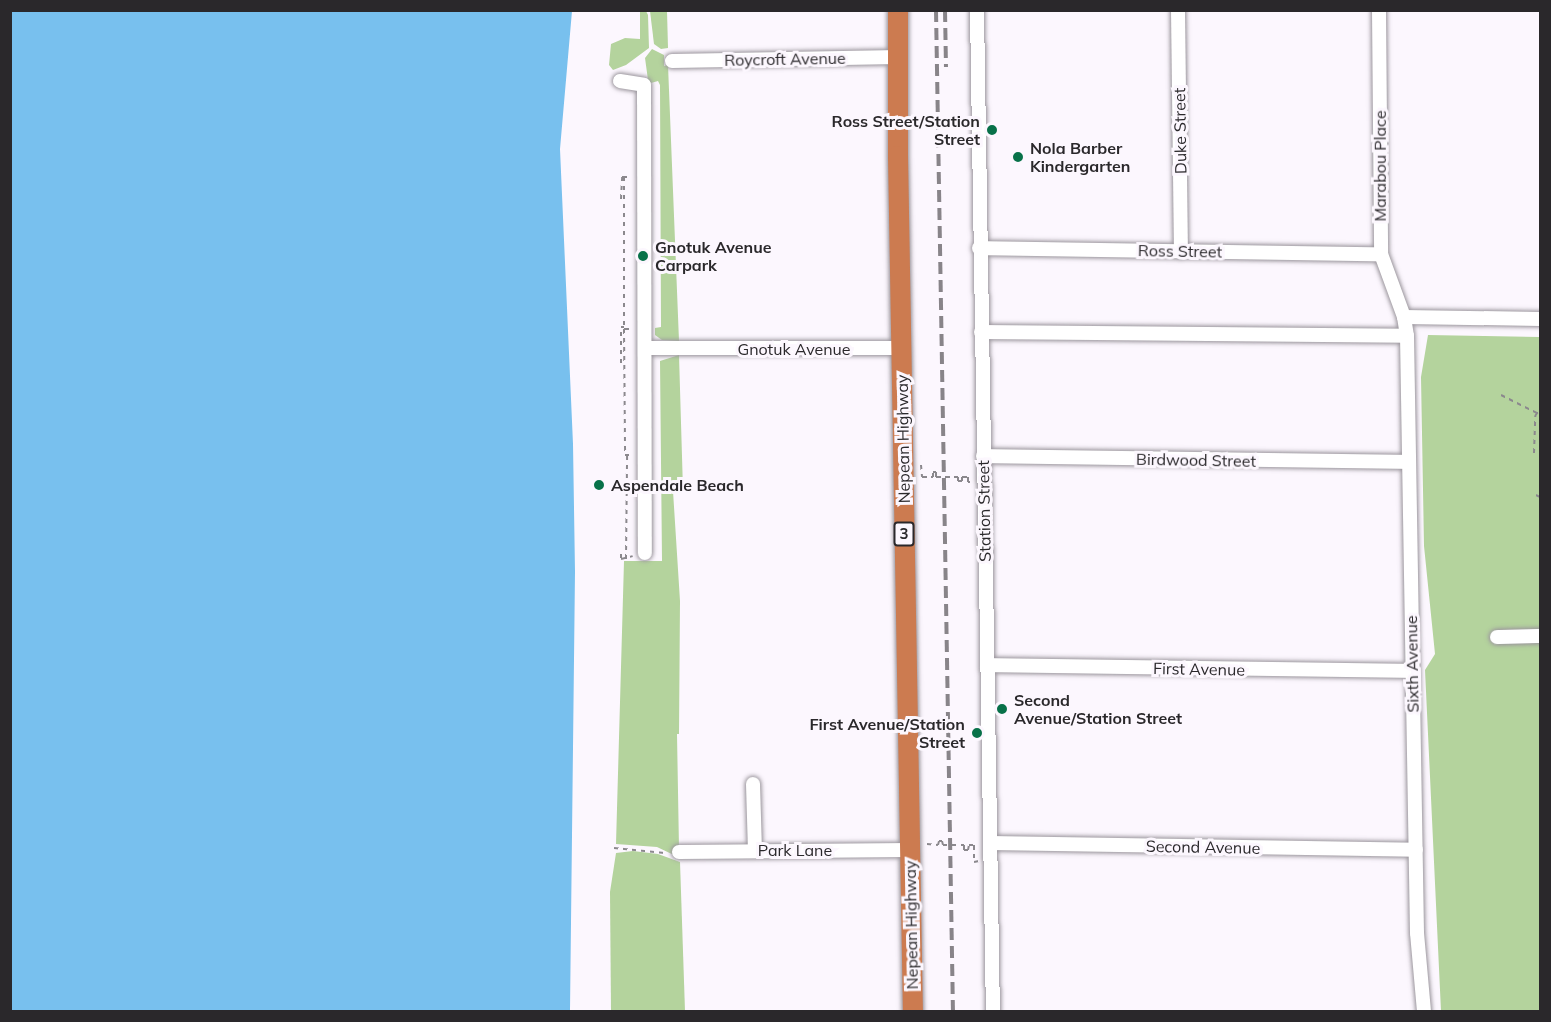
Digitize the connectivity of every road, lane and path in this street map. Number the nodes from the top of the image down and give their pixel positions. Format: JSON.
{"nodes":[{"id":1,"x":898,"y":10,"type":"edge"},
{"id":2,"x":977,"y":10,"type":"edge"},
{"id":3,"x":1178,"y":10,"type":"edge"},
{"id":4,"x":1379,"y":10,"type":"edge"},
{"id":5,"x":899,"y":57,"type":"junction"},
{"id":6,"x":672,"y":62,"type":"dead end"},
{"id":7,"x":620,"y":81,"type":"dead end"},
{"id":8,"x":644,"y":177,"type":"junction"},
{"id":9,"x":621,"y":199,"type":"dead end"},
{"id":10,"x":979,"y":248,"type":"junction"},
{"id":11,"x":1182,"y":252,"type":"junction"},
{"id":12,"x":1381,"y":254,"type":"junction"},
{"id":13,"x":1404,"y":317,"type":"junction"},
{"id":14,"x":1540,"y":319,"type":"edge"},
{"id":15,"x":621,"y":322,"type":"dead end"},
{"id":16,"x":623,"y":328,"type":"junction"},
{"id":17,"x":981,"y":332,"type":"junction"},
{"id":18,"x":1407,"y":336,"type":"junction"},
{"id":19,"x":647,"y":348,"type":"junction"},
{"id":20,"x":901,"y":348,"type":"junction"},
{"id":21,"x":621,"y":363,"type":"dead end"},
{"id":22,"x":1500,"y":394,"type":"dead end"},
{"id":23,"x":1540,"y":410,"type":"edge"},
{"id":24,"x":1537,"y":413,"type":"junction"},
{"id":25,"x":1533,"y":453,"type":"dead end"},
{"id":26,"x":645,"y":454,"type":"junction"},
{"id":27,"x":627,"y":455,"type":"junction"},
{"id":28,"x":983,"y":456,"type":"junction"},
{"id":29,"x":903,"y":462,"type":"junction"},
{"id":30,"x":1408,"y":462,"type":"junction"},
{"id":31,"x":984,"y":482,"type":"junction"},
{"id":32,"x":1536,"y":495,"type":"dead end"},
{"id":33,"x":1540,"y":497,"type":"edge"},
{"id":34,"x":645,"y":553,"type":"dead end"},
{"id":35,"x":621,"y":554,"type":"dead end"},
{"id":36,"x":621,"y":559,"type":"dead end"},
{"id":37,"x":626,"y":559,"type":"dead end"},
{"id":38,"x":1540,"y":636,"type":"edge"},
{"id":39,"x":1497,"y":637,"type":"dead end"},
{"id":40,"x":987,"y":665,"type":"junction"},
{"id":41,"x":1412,"y":671,"type":"junction"},
{"id":42,"x":753,"y":784,"type":"dead end"},
{"id":43,"x":910,"y":842,"type":"junction"},
{"id":44,"x":990,"y":843,"type":"junction"},
{"id":45,"x":614,"y":848,"type":"dead end"},
{"id":46,"x":754,"y":850,"type":"junction"},
{"id":47,"x":1416,"y":850,"type":"junction"},
{"id":48,"x":679,"y":852,"type":"joint"},
{"id":49,"x":991,"y":861,"type":"junction"},
{"id":50,"x":913,"y":1011,"type":"edge"},
{"id":51,"x":993,"y":1011,"type":"edge"},
{"id":52,"x":1424,"y":1011,"type":"edge"}],
"edges":[{"from":1,"to":5,"type":"highway","name":"Nepean Highway","number":"3"},
{"from":2,"to":10,"type":"street","name":"Station Street"},
{"from":3,"to":11,"type":"street","name":"Duke Street"},
{"from":4,"to":12,"type":"street","name":"Marabou Place"},
{"from":5,"to":6,"type":"street","name":"Roycroft Avenue"},
{"from":5,"to":20,"type":"highway","name":"Nepean Highway","number":"3"},
{"from":7,"to":8,"type":"street"},
{"from":8,"to":9,"type":"path"},
{"from":8,"to":19,"type":"street"},
{"from":10,"to":11,"type":"street","name":"Ross Street"},
{"from":10,"to":17,"type":"street","name":"Station Street"},
{"from":11,"to":12,"type":"street","name":"Ross Street"},
{"from":12,"to":13,"type":"street","name":"Marabou Place"},
{"from":13,"to":14,"type":"street"},
{"from":13,"to":18,"type":"street","name":"Sixth Avenue"},
{"from":15,"to":16,"type":"path"},
{"from":16,"to":21,"type":"path"},
{"from":16,"to":27,"type":"path"},
{"from":17,"to":18,"type":"street"},
{"from":17,"to":28,"type":"street","name":"Station Street"},
{"from":18,"to":30,"type":"street","name":"Sixth Avenue"},
{"from":19,"to":20,"type":"street","name":"Gnotuk Avenue"},
{"from":19,"to":26,"type":"street"},
{"from":20,"to":29,"type":"highway","name":"Nepean Highway","number":"3"},
{"from":22,"to":24,"type":"path"},
{"from":23,"to":24,"type":"path"},
{"from":24,"to":25,"type":"path"},
{"from":26,"to":27,"type":"path"},
{"from":26,"to":34,"type":"street"},
{"from":27,"to":37,"type":"path"},
{"from":28,"to":30,"type":"street","name":"Birdwood Street"},
{"from":28,"to":31,"type":"street","name":"Station Street"},
{"from":29,"to":31,"type":"path"},
{"from":29,"to":43,"type":"highway","name":"Nepean Highway","number":"3"},
{"from":30,"to":41,"type":"street","name":"Sixth Avenue"},
{"from":31,"to":40,"type":"street","name":"Station Street"},
{"from":32,"to":33,"type":"path"},
{"from":35,"to":36,"type":"path"},
{"from":38,"to":39,"type":"street"},
{"from":40,"to":41,"type":"street","name":"First Avenue"},
{"from":40,"to":44,"type":"street","name":"Station Street"},
{"from":41,"to":47,"type":"street","name":"Sixth Avenue"},
{"from":42,"to":46,"type":"street"},
{"from":43,"to":46,"type":"street","name":"Park Lane"},
{"from":43,"to":49,"type":"path"},
{"from":43,"to":50,"type":"highway","name":"Nepean Highway","number":"3"},
{"from":44,"to":47,"type":"street","name":"Second Avenue"},
{"from":44,"to":49,"type":"street","name":"Station Street"},
{"from":45,"to":48,"type":"path"},
{"from":46,"to":48,"type":"street","name":"Park Lane"},
{"from":47,"to":52,"type":"street","name":"Sixth Avenue"},
{"from":49,"to":51,"type":"street","name":"Station Street"}]}
